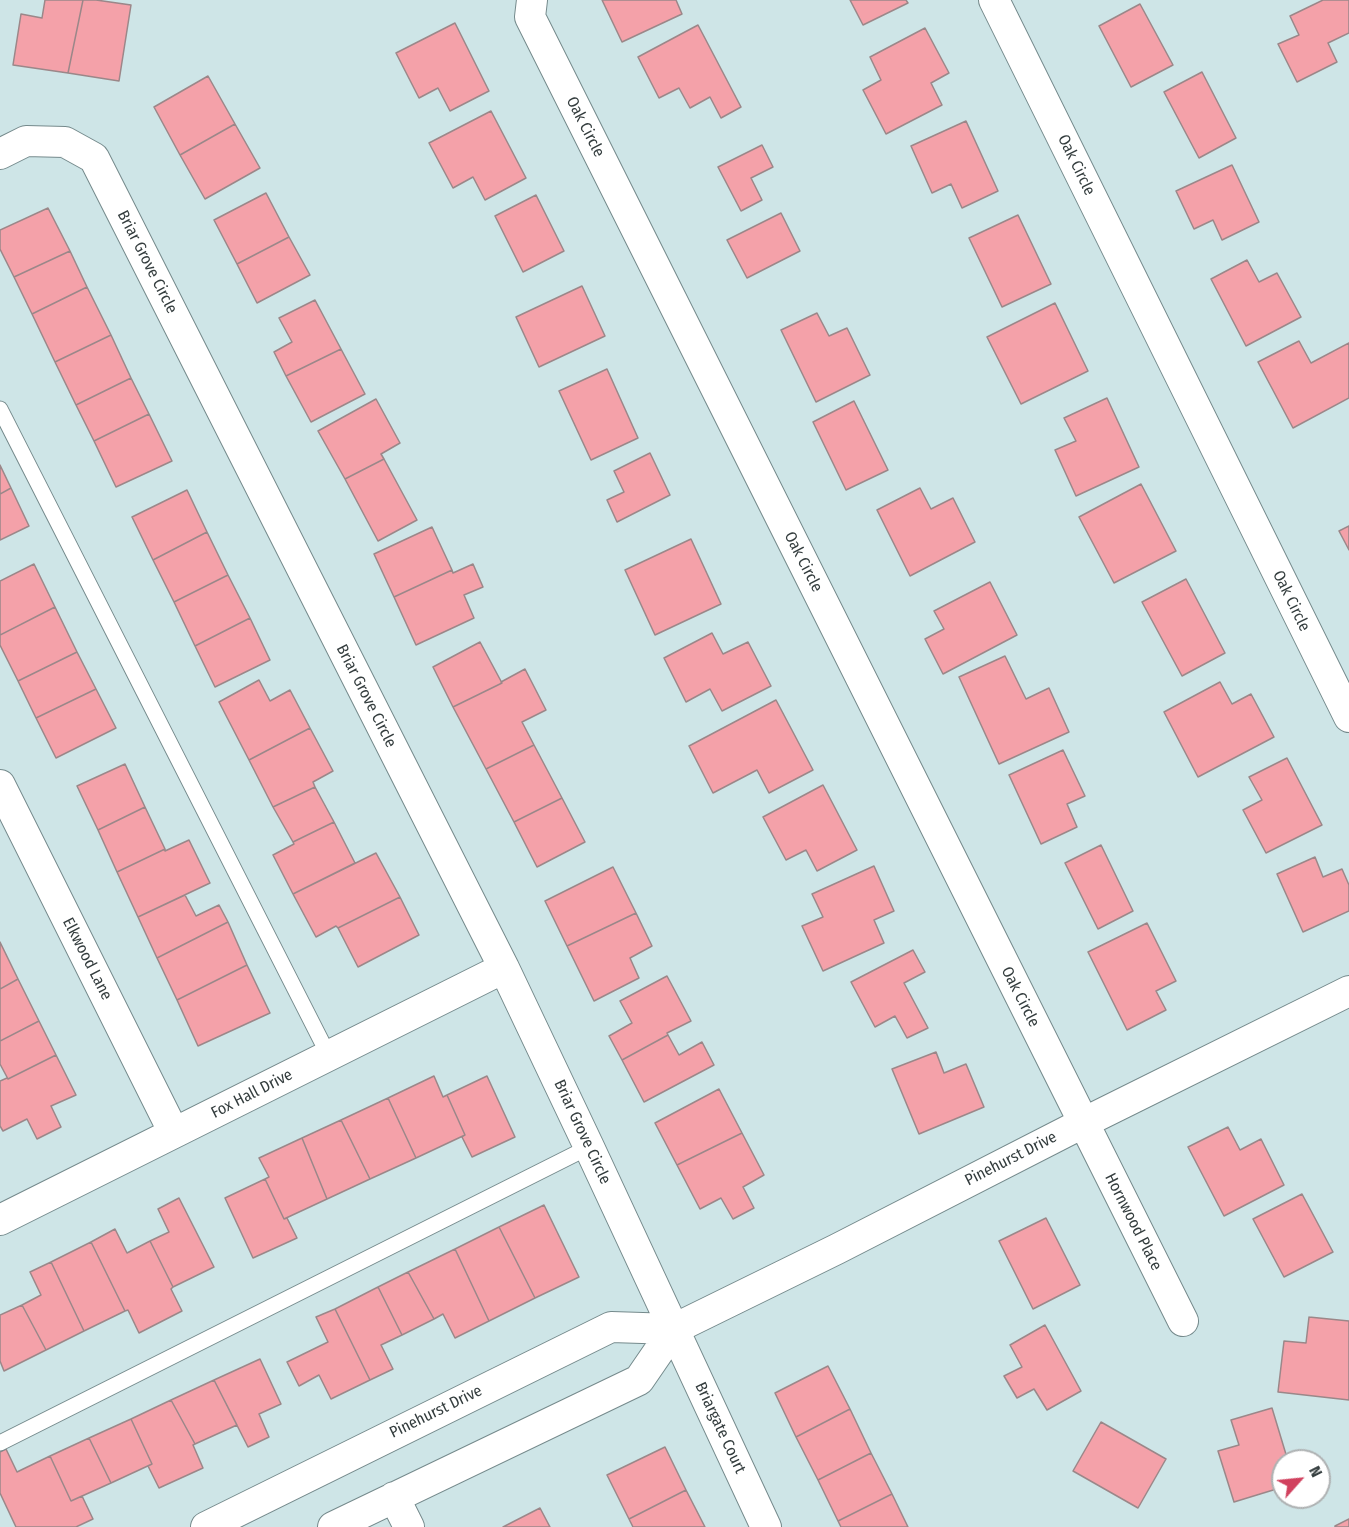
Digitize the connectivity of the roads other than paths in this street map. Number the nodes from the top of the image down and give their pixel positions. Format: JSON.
{"nodes":[{"id":1,"x":532,"y":0,"type":"edge"},
{"id":2,"x":994,"y":0,"type":"edge"},
{"id":3,"x":0,"y":154,"type":"edge"},
{"id":4,"x":0,"y":408,"type":"edge"},
{"id":5,"x":1349,"y":717,"type":"edge"},
{"id":6,"x":0,"y":785,"type":"edge"},
{"id":7,"x":504,"y":968,"type":"junction"},
{"id":8,"x":1349,"y":991,"type":"edge"},
{"id":9,"x":329,"y":1056,"type":"junction"},
{"id":10,"x":1083,"y":1123,"type":"junction"},
{"id":11,"x":174,"y":1133,"type":"junction"},
{"id":12,"x":590,"y":1147,"type":"junction"},
{"id":13,"x":0,"y":1220,"type":"edge"},
{"id":14,"x":1183,"y":1321,"type":"dead end"},
{"id":15,"x":674,"y":1329,"type":"junction"},
{"id":16,"x":0,"y":1443,"type":"edge"},
{"id":17,"x":394,"y":1497,"type":"junction"},
{"id":18,"x":206,"y":1527,"type":"edge"},
{"id":19,"x":333,"y":1527,"type":"edge"},
{"id":20,"x":409,"y":1527,"type":"edge"},
{"id":21,"x":766,"y":1527,"type":"edge"}],
"edges":[{"from":1,"to":10,"type":"street","name":"Oak Circle"},
{"from":2,"to":5,"type":"street","name":"Oak Circle"},
{"from":3,"to":7,"type":"street","name":"Briar Grove Circle"},
{"from":4,"to":9,"type":"lane"},
{"from":6,"to":11,"type":"street","name":"Elkwood Lane"},
{"from":7,"to":9,"type":"street","name":"Fox Hall Drive"},
{"from":7,"to":12,"type":"street","name":"Briar Grove Circle"},
{"from":8,"to":10,"type":"street","name":"Pinehurst Drive"},
{"from":9,"to":11,"type":"street","name":"Fox Hall Drive"},
{"from":10,"to":14,"type":"street","name":"Hornwood Place"},
{"from":10,"to":15,"type":"street","name":"Pinehurst Drive"},
{"from":11,"to":13,"type":"street","name":"Fox Hall Drive"},
{"from":12,"to":15,"type":"street","name":"Briar Grove Circle"},
{"from":12,"to":16,"type":"lane"},
{"from":15,"to":17,"type":"street","name":"Pinehurst Drive"},
{"from":15,"to":18,"type":"street","name":"Pinehurst Drive"},
{"from":15,"to":21,"type":"street","name":"Briargate Court"},
{"from":17,"to":19,"type":"street","name":"Pinehurst Drive"},
{"from":17,"to":20,"type":"street"}]}
